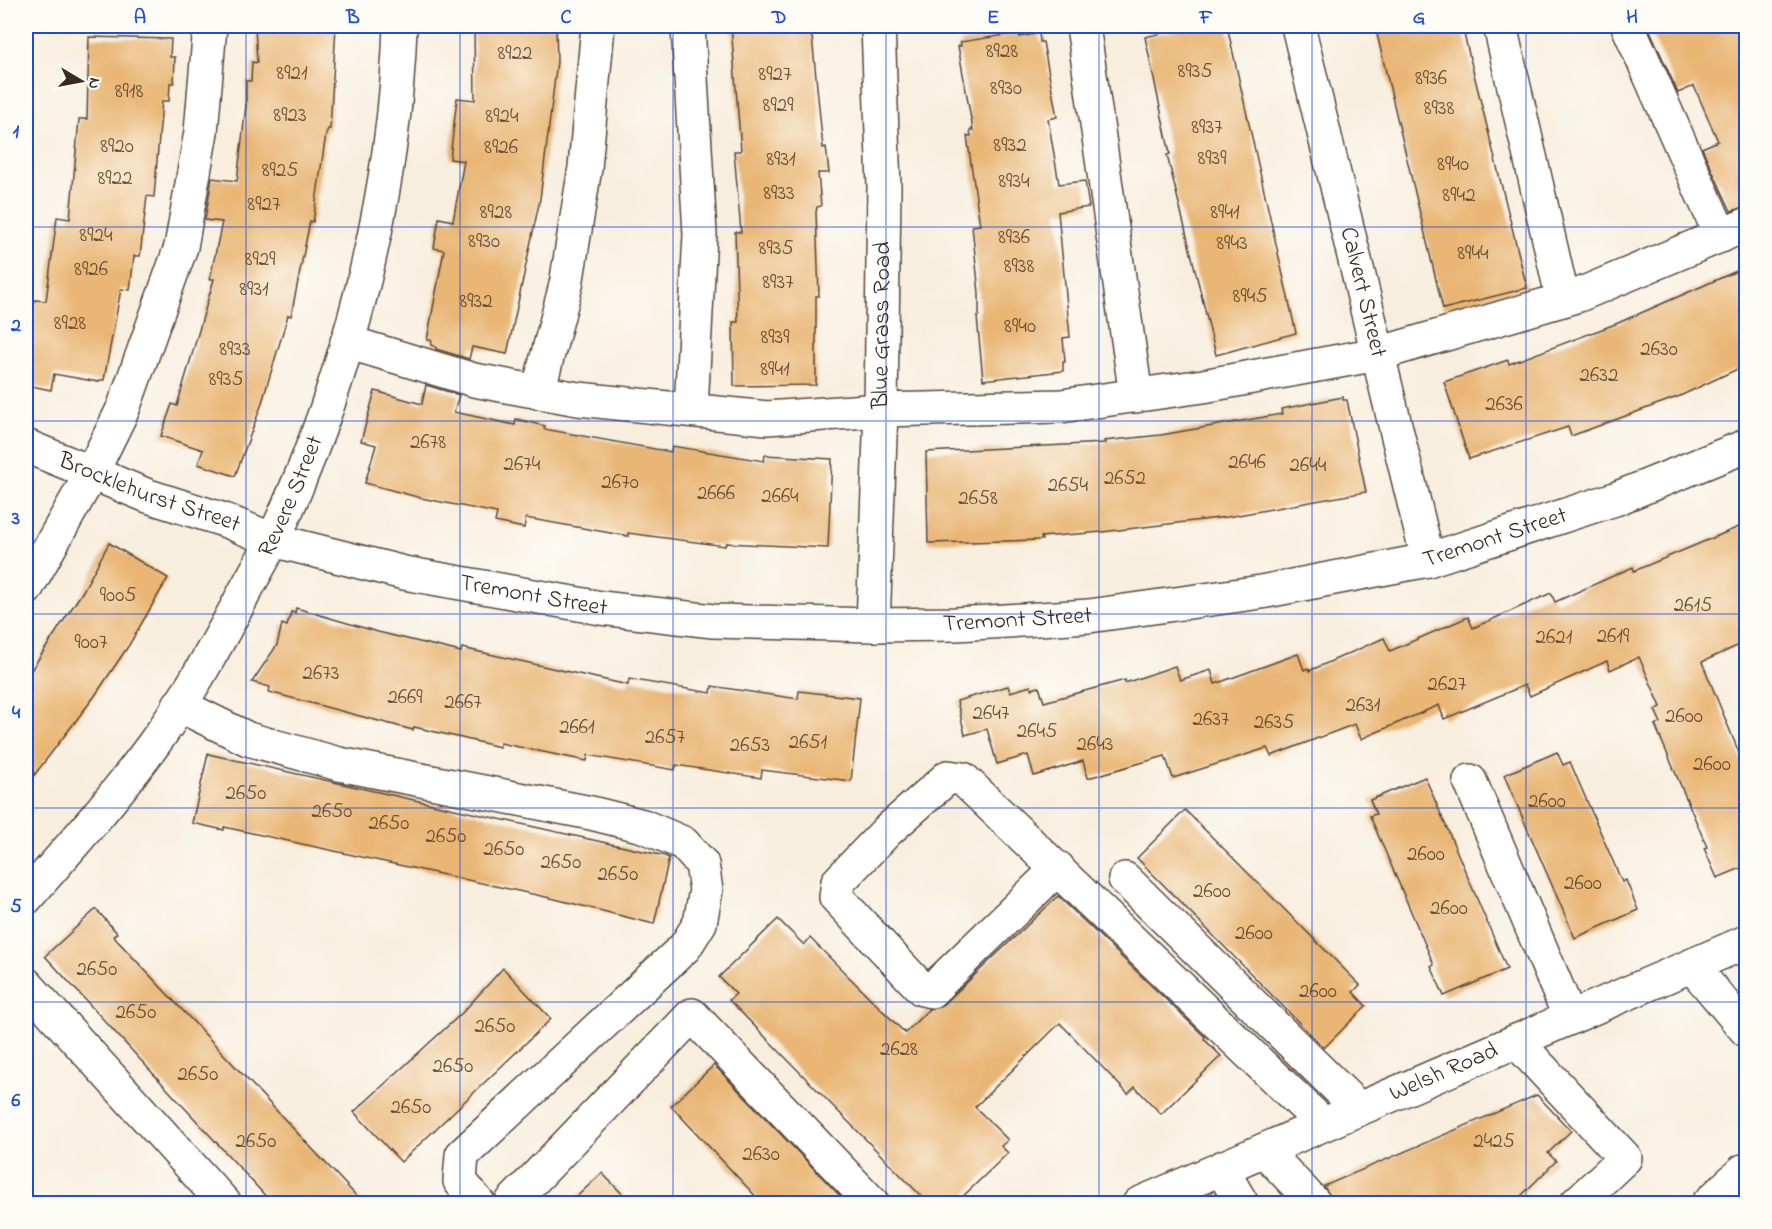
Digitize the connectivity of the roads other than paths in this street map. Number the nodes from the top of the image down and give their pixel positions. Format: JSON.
{"nodes":[{"id":1,"x":210,"y":26,"type":"edge"},
{"id":2,"x":400,"y":26,"type":"edge"},
{"id":3,"x":598,"y":26,"type":"edge"},
{"id":4,"x":688,"y":26,"type":"edge"},
{"id":5,"x":878,"y":26,"type":"edge"},
{"id":6,"x":1083,"y":26,"type":"edge"},
{"id":7,"x":1298,"y":26,"type":"edge"},
{"id":8,"x":1500,"y":26,"type":"edge"},
{"id":9,"x":1628,"y":26,"type":"edge"},
{"id":10,"x":1734,"y":231,"type":"edge"},
{"id":11,"x":1563,"y":300,"type":"junction"},
{"id":12,"x":347,"y":342,"type":"junction"},
{"id":13,"x":1378,"y":354,"type":"junction"},
{"id":14,"x":538,"y":392,"type":"junction"},
{"id":15,"x":1136,"y":396,"type":"junction"},
{"id":16,"x":691,"y":410,"type":"junction"},
{"id":17,"x":881,"y":410,"type":"junction"},
{"id":18,"x":26,"y":446,"type":"edge"},
{"id":19,"x":1746,"y":446,"type":"edge"},
{"id":20,"x":91,"y":474,"type":"junction"},
{"id":21,"x":273,"y":540,"type":"junction"},
{"id":22,"x":1428,"y":560,"type":"junction"},
{"id":23,"x":26,"y":589,"type":"edge"},
{"id":24,"x":873,"y":625,"type":"junction"},
{"id":25,"x":179,"y":705,"type":"junction"},
{"id":26,"x":1470,"y":781,"type":"dead end"},
{"id":27,"x":1058,"y":868,"type":"junction"},
{"id":28,"x":1125,"y":879,"type":"dead end"},
{"id":29,"x":26,"y":898,"type":"edge"},
{"id":30,"x":1746,"y":942,"type":"edge"},
{"id":31,"x":1692,"y":966,"type":"junction"},
{"id":32,"x":26,"y":984,"type":"edge"},
{"id":33,"x":1570,"y":1018,"type":"junction"},
{"id":34,"x":1746,"y":1030,"type":"edge"},
{"id":35,"x":1516,"y":1041,"type":"junction"},
{"id":36,"x":1359,"y":1109,"type":"junction"},
{"id":37,"x":1323,"y":1124,"type":"junction"},
{"id":38,"x":1264,"y":1150,"type":"junction"},
{"id":39,"x":1221,"y":1168,"type":"junction"},
{"id":40,"x":1743,"y":1171,"type":"dead end"},
{"id":41,"x":225,"y":1203,"type":"edge"},
{"id":42,"x":479,"y":1203,"type":"edge"},
{"id":43,"x":514,"y":1203,"type":"edge"},
{"id":44,"x":873,"y":1203,"type":"edge"},
{"id":45,"x":1139,"y":1203,"type":"edge"},
{"id":46,"x":1242,"y":1203,"type":"edge"},
{"id":47,"x":1315,"y":1203,"type":"edge"},
{"id":48,"x":1576,"y":1203,"type":"edge"},
{"id":49,"x":1708,"y":1203,"type":"edge"}],
"edges":[{"from":1,"to":20,"type":"street"},
{"from":2,"to":12,"type":"street","name":"Revere Street"},
{"from":3,"to":14,"type":"street"},
{"from":4,"to":16,"type":"street"},
{"from":5,"to":17,"type":"street","name":"Blue Grass Road"},
{"from":6,"to":15,"type":"street"},
{"from":7,"to":13,"type":"street","name":"Calvert Street"},
{"from":8,"to":11,"type":"street"},
{"from":9,"to":10,"type":"street"},
{"from":10,"to":11,"type":"street"},
{"from":11,"to":13,"type":"street"},
{"from":12,"to":14,"type":"street"},
{"from":12,"to":21,"type":"street","name":"Revere Street"},
{"from":13,"to":15,"type":"street"},
{"from":13,"to":22,"type":"street","name":"Calvert Street"},
{"from":14,"to":16,"type":"street"},
{"from":15,"to":17,"type":"street"},
{"from":16,"to":17,"type":"street"},
{"from":17,"to":24,"type":"street","name":"Blue Grass Road"},
{"from":18,"to":20,"type":"street","name":"Brocklehurst Street"},
{"from":19,"to":22,"type":"street","name":"Tremont Street"},
{"from":20,"to":21,"type":"street","name":"Brocklehurst Street"},
{"from":20,"to":23,"type":"street"},
{"from":21,"to":24,"type":"street","name":"Tremont Street"},
{"from":21,"to":25,"type":"street","name":"Revere Street"},
{"from":22,"to":24,"type":"street","name":"Tremont Street"},
{"from":25,"to":29,"type":"street","name":"Revere Street"},
{"from":25,"to":42,"type":"street"},
{"from":26,"to":33,"type":"street"},
{"from":27,"to":27,"type":"street"},
{"from":27,"to":37,"type":"street"},
{"from":28,"to":36,"type":"street"},
{"from":30,"to":31,"type":"street","name":"Welsh Road"},
{"from":31,"to":33,"type":"street","name":"Welsh Road"},
{"from":31,"to":34,"type":"street"},
{"from":32,"to":41,"type":"street"},
{"from":33,"to":35,"type":"street","name":"Welsh Road"},
{"from":35,"to":36,"type":"street","name":"Welsh Road"},
{"from":35,"to":48,"type":"street"},
{"from":36,"to":37,"type":"street","name":"Welsh Road"},
{"from":37,"to":38,"type":"street","name":"Welsh Road"},
{"from":38,"to":39,"type":"street","name":"Welsh Road"},
{"from":38,"to":47,"type":"street"},
{"from":39,"to":45,"type":"street","name":"Welsh Road"},
{"from":39,"to":46,"type":"street"},
{"from":40,"to":49,"type":"street"},
{"from":43,"to":44,"type":"street"}]}
